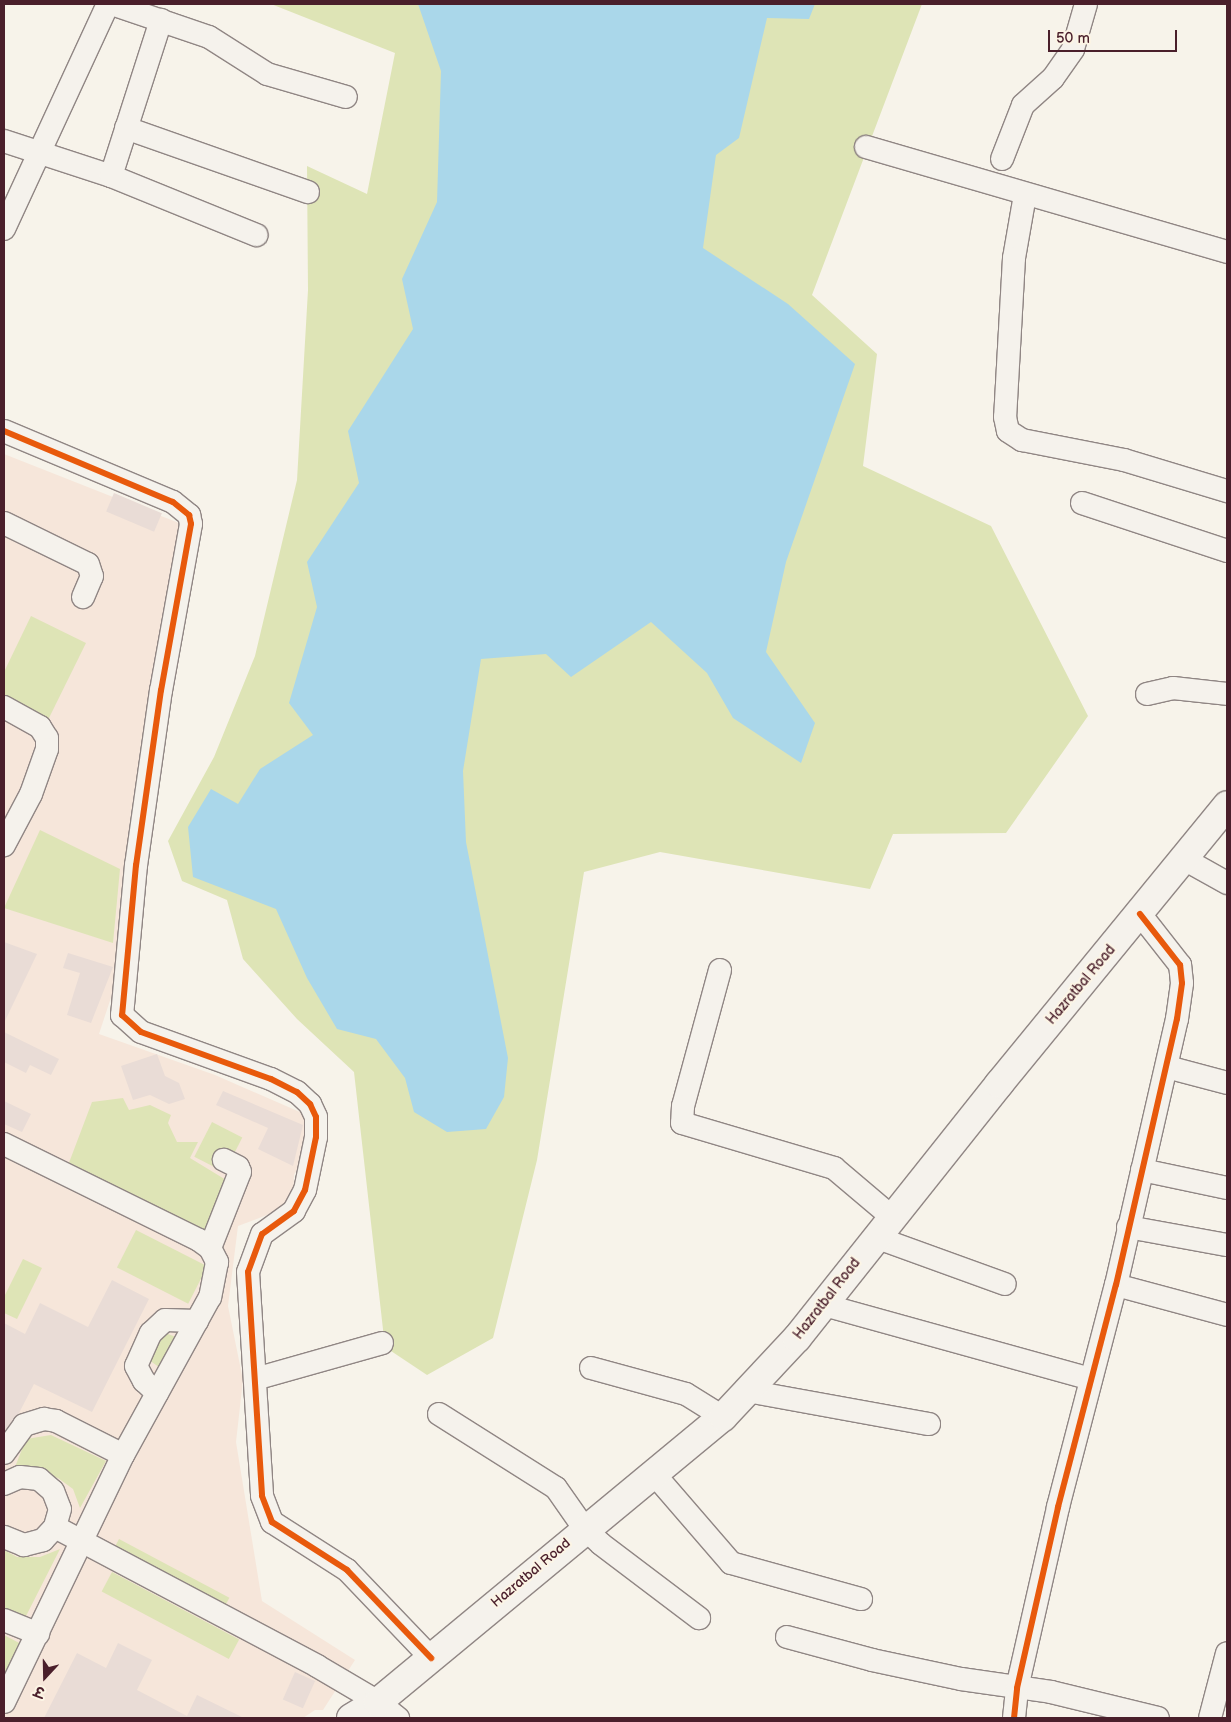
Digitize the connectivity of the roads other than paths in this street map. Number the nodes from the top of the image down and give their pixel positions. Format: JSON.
{"nodes":[{"id":1,"x":108,"y":4,"type":"edge"},
{"id":2,"x":112,"y":4,"type":"edge"},
{"id":3,"x":1086,"y":4,"type":"edge"},
{"id":4,"x":161,"y":20,"type":"junction"},
{"id":5,"x":346,"y":97,"type":"dead end"},
{"id":6,"x":126,"y":128,"type":"junction"},
{"id":7,"x":4,"y":142,"type":"edge"},
{"id":8,"x":866,"y":147,"type":"dead end"},
{"id":9,"x":41,"y":152,"type":"junction"},
{"id":10,"x":1002,"y":160,"type":"dead end"},
{"id":11,"x":111,"y":176,"type":"junction"},
{"id":12,"x":308,"y":192,"type":"dead end"},
{"id":13,"x":1025,"y":195,"type":"junction"},
{"id":14,"x":4,"y":229,"type":"edge"},
{"id":15,"x":256,"y":235,"type":"dead end"},
{"id":16,"x":1227,"y":252,"type":"edge"},
{"id":17,"x":4,"y":431,"type":"edge"},
{"id":18,"x":1227,"y":491,"type":"edge"},
{"id":19,"x":1082,"y":503,"type":"dead end"},
{"id":20,"x":6,"y":531,"type":"edge"},
{"id":21,"x":1227,"y":551,"type":"edge"},
{"id":22,"x":83,"y":597,"type":"dead end"},
{"id":23,"x":1147,"y":694,"type":"dead end"},
{"id":24,"x":1227,"y":694,"type":"edge"},
{"id":25,"x":4,"y":707,"type":"edge"},
{"id":26,"x":1227,"y":805,"type":"edge"},
{"id":27,"x":4,"y":845,"type":"edge"},
{"id":28,"x":1184,"y":859,"type":"junction"},
{"id":29,"x":1227,"y":883,"type":"edge"},
{"id":30,"x":1140,"y":914,"type":"junction"},
{"id":31,"x":720,"y":970,"type":"dead end"},
{"id":32,"x":1167,"y":1067,"type":"junction"},
{"id":33,"x":1227,"y":1083,"type":"edge"},
{"id":34,"x":4,"y":1144,"type":"edge"},
{"id":35,"x":224,"y":1160,"type":"dead end"},
{"id":36,"x":1142,"y":1170,"type":"junction"},
{"id":37,"x":1227,"y":1188,"type":"edge"},
{"id":38,"x":884,"y":1227,"type":"junction"},
{"id":39,"x":1128,"y":1227,"type":"junction"},
{"id":40,"x":1227,"y":1245,"type":"edge"},
{"id":41,"x":210,"y":1248,"type":"junction"},
{"id":42,"x":1005,"y":1284,"type":"dead end"},
{"id":43,"x":1116,"y":1285,"type":"junction"},
{"id":44,"x":824,"y":1305,"type":"junction"},
{"id":45,"x":1227,"y":1315,"type":"edge"},
{"id":46,"x":197,"y":1321,"type":"junction"},
{"id":47,"x":382,"y":1343,"type":"dead end"},
{"id":48,"x":590,"y":1368,"type":"dead end"},
{"id":49,"x":255,"y":1379,"type":"junction"},
{"id":50,"x":1091,"y":1379,"type":"junction"},
{"id":51,"x":748,"y":1391,"type":"junction"},
{"id":52,"x":157,"y":1393,"type":"junction"},
{"id":53,"x":439,"y":1414,"type":"dead end"},
{"id":54,"x":723,"y":1417,"type":"junction"},
{"id":55,"x":929,"y":1424,"type":"dead end"},
{"id":56,"x":4,"y":1453,"type":"edge"},
{"id":57,"x":123,"y":1455,"type":"junction"},
{"id":58,"x":655,"y":1475,"type":"junction"},
{"id":59,"x":4,"y":1484,"type":"edge"},
{"id":60,"x":56,"y":1527,"type":"junction"},
{"id":61,"x":584,"y":1528,"type":"junction"},
{"id":62,"x":4,"y":1537,"type":"edge"},
{"id":63,"x":82,"y":1540,"type":"junction"},
{"id":64,"x":861,"y":1599,"type":"dead end"},
{"id":65,"x":699,"y":1618,"type":"dead end"},
{"id":66,"x":4,"y":1620,"type":"edge"},
{"id":67,"x":38,"y":1634,"type":"junction"},
{"id":68,"x":787,"y":1637,"type":"dead end"},
{"id":69,"x":1227,"y":1653,"type":"edge"},
{"id":70,"x":431,"y":1658,"type":"junction"},
{"id":71,"x":1017,"y":1688,"type":"junction"},
{"id":72,"x":4,"y":1702,"type":"edge"},
{"id":73,"x":388,"y":1710,"type":"edge"},
{"id":74,"x":351,"y":1718,"type":"edge"},
{"id":75,"x":1014,"y":1718,"type":"edge"},
{"id":76,"x":1158,"y":1718,"type":"edge"},
{"id":77,"x":1210,"y":1718,"type":"edge"}],
"edges":[{"from":1,"to":9,"type":"street"},
{"from":2,"to":4,"type":"street"},
{"from":3,"to":10,"type":"street"},
{"from":4,"to":5,"type":"street"},
{"from":4,"to":6,"type":"street"},
{"from":6,"to":11,"type":"street"},
{"from":6,"to":12,"type":"street"},
{"from":7,"to":9,"type":"street"},
{"from":8,"to":13,"type":"street"},
{"from":9,"to":11,"type":"street"},
{"from":9,"to":14,"type":"street"},
{"from":11,"to":15,"type":"street"},
{"from":13,"to":16,"type":"street"},
{"from":13,"to":18,"type":"street"},
{"from":17,"to":49,"type":"street"},
{"from":19,"to":21,"type":"street"},
{"from":20,"to":22,"type":"street"},
{"from":23,"to":24,"type":"street"},
{"from":25,"to":27,"type":"street"},
{"from":26,"to":28,"type":"main road","name":"Hazratbal Road"},
{"from":28,"to":29,"type":"street"},
{"from":28,"to":30,"type":"main road","name":"Hazratbal Road"},
{"from":30,"to":32,"type":"street"},
{"from":30,"to":38,"type":"main road","name":"Hazratbal Road"},
{"from":31,"to":38,"type":"street"},
{"from":32,"to":33,"type":"street"},
{"from":32,"to":36,"type":"street"},
{"from":34,"to":41,"type":"street"},
{"from":35,"to":41,"type":"street"},
{"from":36,"to":37,"type":"street"},
{"from":36,"to":39,"type":"street"},
{"from":38,"to":42,"type":"street"},
{"from":38,"to":44,"type":"main road","name":"Hazratbal Road"},
{"from":39,"to":40,"type":"street"},
{"from":39,"to":43,"type":"street"},
{"from":41,"to":46,"type":"street"},
{"from":43,"to":45,"type":"street"},
{"from":43,"to":50,"type":"street"},
{"from":44,"to":50,"type":"street"},
{"from":44,"to":51,"type":"main road","name":"Hazratbal Road"},
{"from":46,"to":52,"type":"street"},
{"from":46,"to":52,"type":"street"},
{"from":47,"to":49,"type":"street"},
{"from":48,"to":54,"type":"street"},
{"from":49,"to":70,"type":"street"},
{"from":50,"to":71,"type":"street"},
{"from":51,"to":54,"type":"main road","name":"Hazratbal Road"},
{"from":51,"to":55,"type":"street"},
{"from":52,"to":57,"type":"street"},
{"from":53,"to":61,"type":"street"},
{"from":54,"to":58,"type":"main road","name":"Hazratbal Road"},
{"from":56,"to":57,"type":"street"},
{"from":57,"to":63,"type":"street"},
{"from":58,"to":61,"type":"main road","name":"Hazratbal Road"},
{"from":58,"to":64,"type":"street"},
{"from":59,"to":60,"type":"street"},
{"from":60,"to":62,"type":"street"},
{"from":60,"to":63,"type":"street"},
{"from":61,"to":65,"type":"street"},
{"from":61,"to":70,"type":"main road","name":"Hazratbal Road"},
{"from":63,"to":67,"type":"street"},
{"from":63,"to":73,"type":"street"},
{"from":66,"to":67,"type":"street"},
{"from":67,"to":72,"type":"street"},
{"from":68,"to":71,"type":"street"},
{"from":69,"to":77,"type":"street"},
{"from":70,"to":73,"type":"main road","name":"Hazratbal Road"},
{"from":71,"to":75,"type":"street"},
{"from":71,"to":76,"type":"street"},
{"from":73,"to":74,"type":"main road","name":"Hazratbal Road"}]}
